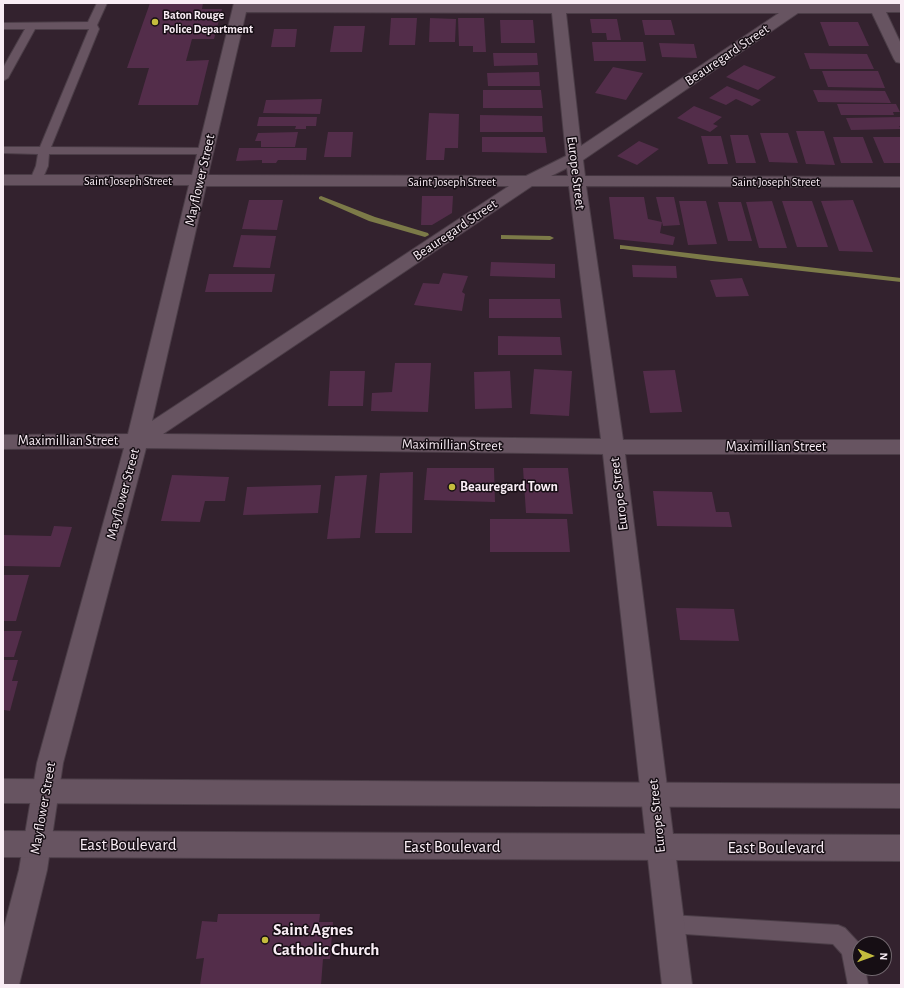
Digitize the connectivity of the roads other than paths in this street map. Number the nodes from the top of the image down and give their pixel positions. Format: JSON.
{"nodes":[{"id":1,"x":102,"y":3,"type":"edge"},
{"id":2,"x":558,"y":5,"type":"edge"},
{"id":3,"x":875,"y":5,"type":"edge"},
{"id":4,"x":240,"y":6,"type":"edge"},
{"id":5,"x":901,"y":8,"type":"edge"},
{"id":6,"x":795,"y":9,"type":"junction"},
{"id":7,"x":92,"y":25,"type":"junction"},
{"id":8,"x":3,"y":26,"type":"edge"},
{"id":9,"x":30,"y":26,"type":"junction"},
{"id":10,"x":901,"y":59,"type":"edge"},
{"id":11,"x":3,"y":78,"type":"edge"},
{"id":12,"x":3,"y":150,"type":"edge"},
{"id":13,"x":44,"y":151,"type":"junction"},
{"id":14,"x":206,"y":151,"type":"junction"},
{"id":15,"x":574,"y":158,"type":"junction"},
{"id":16,"x":3,"y":180,"type":"edge"},
{"id":17,"x":36,"y":180,"type":"junction"},
{"id":18,"x":200,"y":181,"type":"junction"},
{"id":19,"x":526,"y":182,"type":"junction"},
{"id":20,"x":578,"y":182,"type":"junction"},
{"id":21,"x":901,"y":182,"type":"edge"},
{"id":22,"x":137,"y":441,"type":"junction"},
{"id":23,"x":3,"y":442,"type":"edge"},
{"id":24,"x":613,"y":447,"type":"junction"},
{"id":25,"x":901,"y":447,"type":"edge"},
{"id":26,"x":3,"y":791,"type":"edge"},
{"id":27,"x":46,"y":791,"type":"junction"},
{"id":28,"x":655,"y":794,"type":"junction"},
{"id":29,"x":901,"y":796,"type":"edge"},
{"id":30,"x":3,"y":844,"type":"edge"},
{"id":31,"x":37,"y":845,"type":"junction"},
{"id":32,"x":661,"y":848,"type":"junction"},
{"id":33,"x":901,"y":848,"type":"edge"},
{"id":34,"x":670,"y":924,"type":"junction"},
{"id":35,"x":4,"y":985,"type":"edge"},
{"id":36,"x":677,"y":985,"type":"edge"},
{"id":37,"x":858,"y":985,"type":"edge"}],
"edges":[{"from":1,"to":7,"type":"lane"},
{"from":2,"to":4,"type":"street"},
{"from":2,"to":6,"type":"street"},
{"from":2,"to":15,"type":"street","name":"Europe Street"},
{"from":3,"to":5,"type":"street"},
{"from":3,"to":6,"type":"street"},
{"from":3,"to":10,"type":"street"},
{"from":4,"to":14,"type":"street","name":"Mayflower Street"},
{"from":6,"to":15,"type":"street","name":"Beauregard Street"},
{"from":7,"to":9,"type":"lane"},
{"from":7,"to":13,"type":"lane"},
{"from":8,"to":9,"type":"lane"},
{"from":9,"to":11,"type":"lane"},
{"from":12,"to":13,"type":"lane"},
{"from":13,"to":14,"type":"lane"},
{"from":13,"to":17,"type":"lane"},
{"from":14,"to":18,"type":"street","name":"Mayflower Street"},
{"from":15,"to":19,"type":"street","name":"Beauregard Street"},
{"from":15,"to":20,"type":"street","name":"Europe Street"},
{"from":16,"to":17,"type":"street","name":"Saint Joseph Street"},
{"from":17,"to":18,"type":"street","name":"Saint Joseph Street"},
{"from":18,"to":19,"type":"street","name":"Saint Joseph Street"},
{"from":18,"to":22,"type":"street","name":"Mayflower Street"},
{"from":19,"to":20,"type":"street","name":"Saint Joseph Street"},
{"from":19,"to":22,"type":"street","name":"Beauregard Street"},
{"from":20,"to":21,"type":"street","name":"Saint Joseph Street"},
{"from":20,"to":24,"type":"street","name":"Europe Street"},
{"from":22,"to":23,"type":"street","name":"Maximillian Street"},
{"from":22,"to":24,"type":"street","name":"Maximillian Street"},
{"from":22,"to":27,"type":"street","name":"Mayflower Street"},
{"from":24,"to":25,"type":"street","name":"Maximillian Street"},
{"from":24,"to":28,"type":"street","name":"Europe Street"},
{"from":26,"to":27,"type":"street"},
{"from":27,"to":28,"type":"street"},
{"from":27,"to":31,"type":"street","name":"Mayflower Street"},
{"from":28,"to":29,"type":"street"},
{"from":28,"to":32,"type":"street","name":"Europe Street"},
{"from":30,"to":31,"type":"street","name":"East Boulevard"},
{"from":31,"to":32,"type":"street","name":"East Boulevard"},
{"from":31,"to":35,"type":"street","name":"Mayflower Street"},
{"from":32,"to":33,"type":"street","name":"East Boulevard"},
{"from":32,"to":34,"type":"street","name":"Europe Street"},
{"from":34,"to":36,"type":"street","name":"Europe Street"},
{"from":34,"to":37,"type":"lane"}]}
